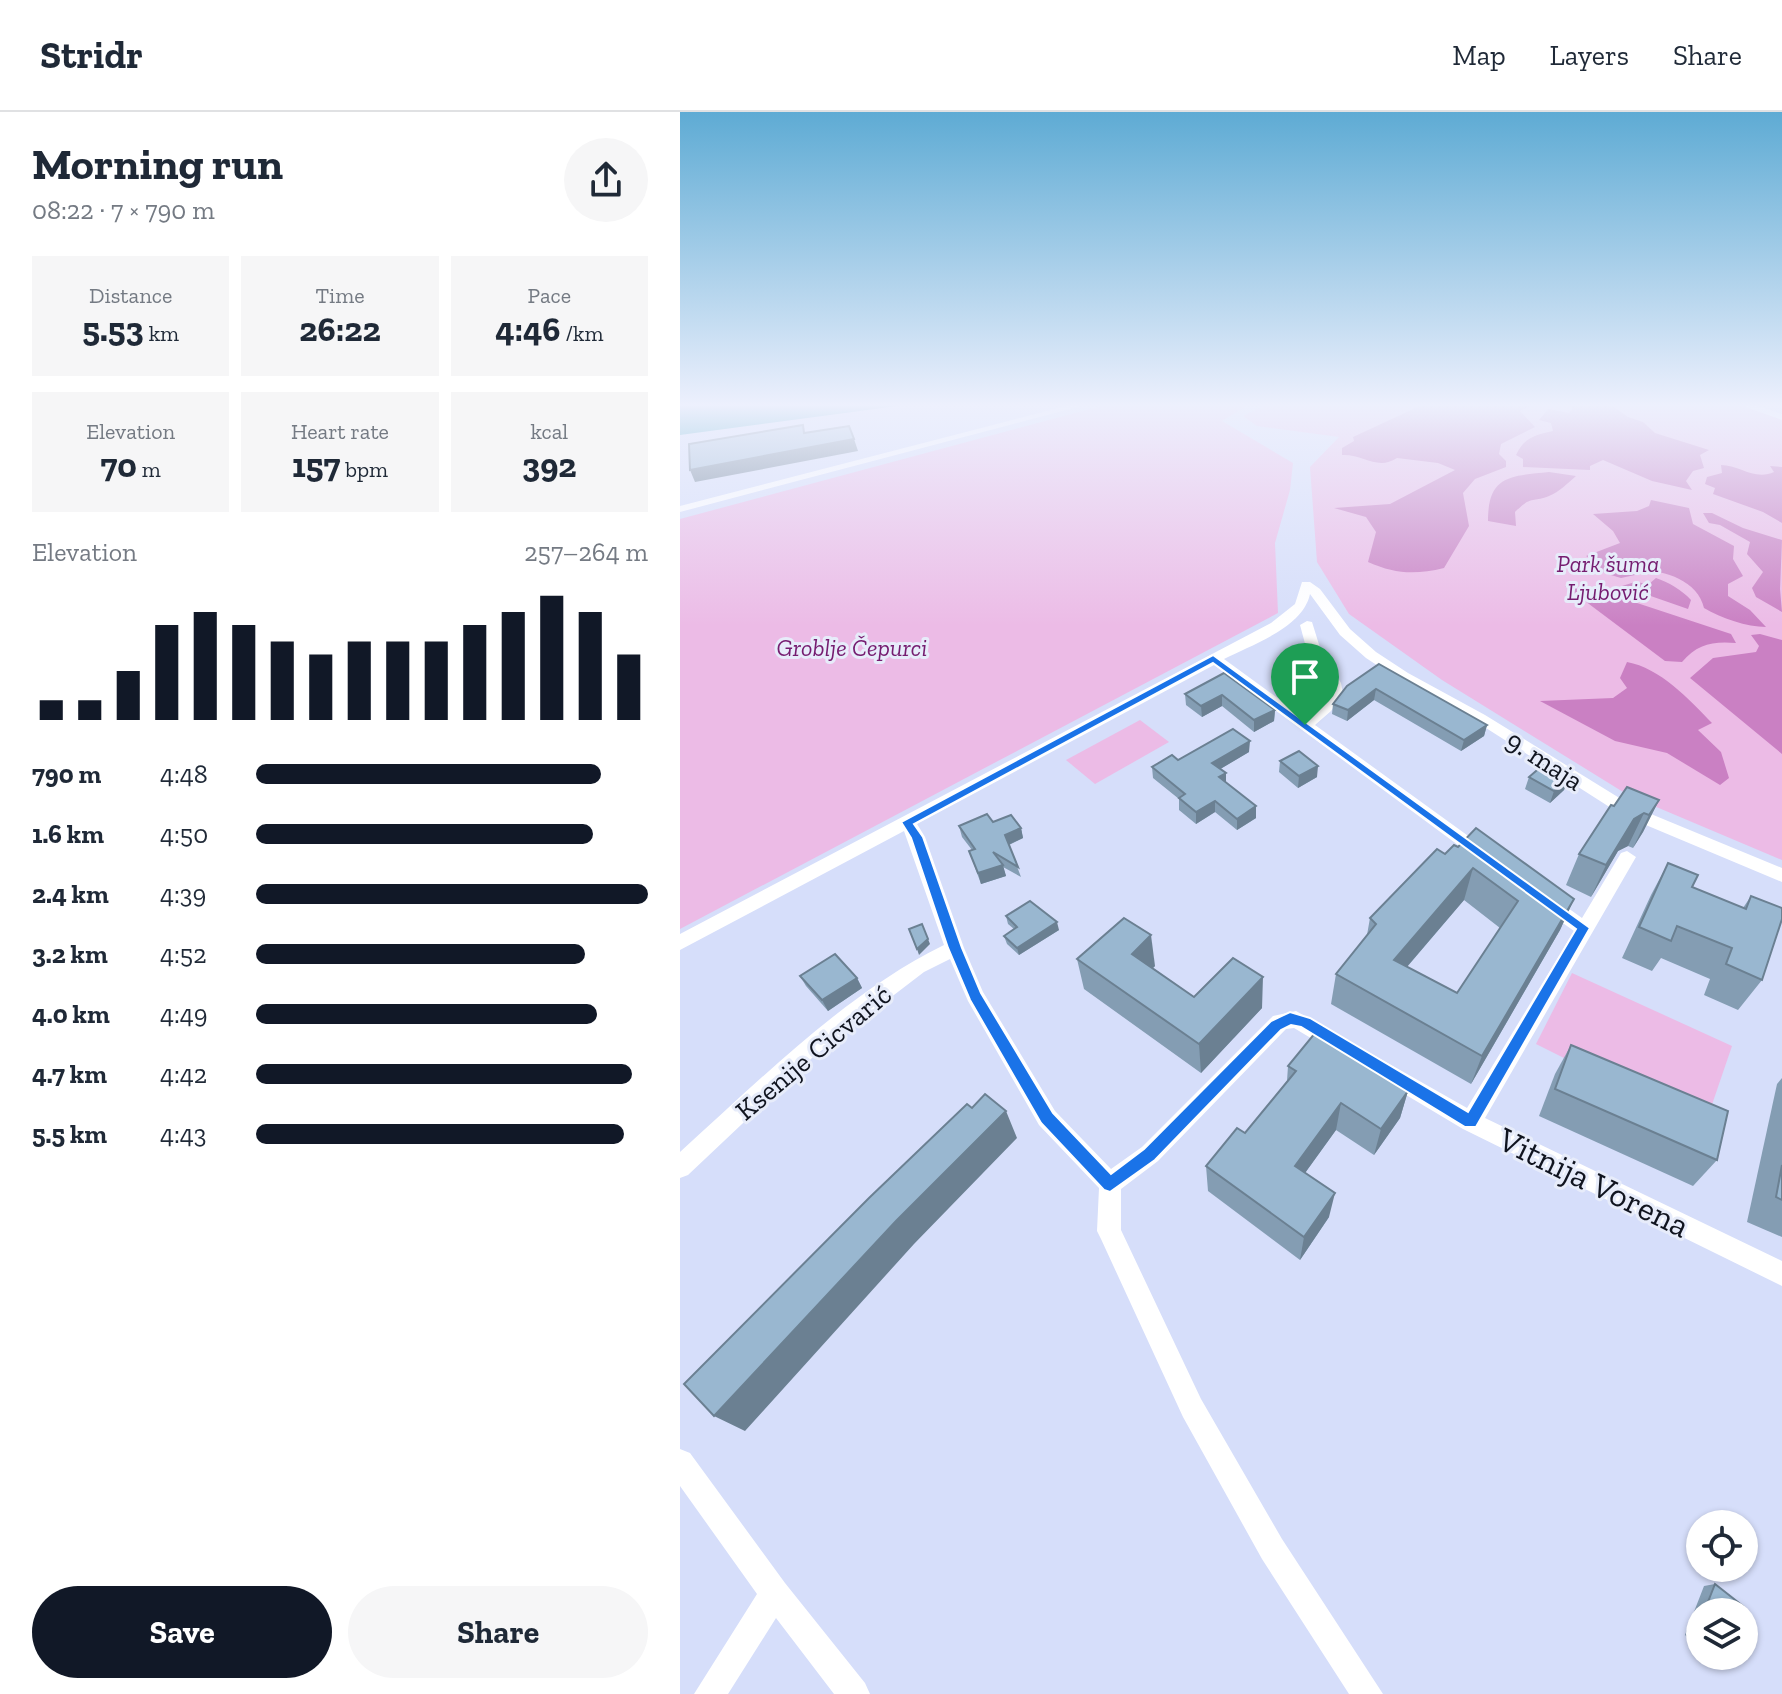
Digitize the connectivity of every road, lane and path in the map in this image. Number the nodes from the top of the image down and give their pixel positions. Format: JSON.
{"nodes":[{"id":1,"x":796,"y":479,"type":"edge"},
{"id":2,"x":680,"y":509,"type":"edge"},
{"id":3,"x":1327,"y":612,"type":"junction"},
{"id":4,"x":1294,"y":613,"type":"junction"},
{"id":5,"x":1307,"y":625,"type":"dead end"},
{"id":6,"x":1213,"y":658,"type":"junction"},
{"id":7,"x":1305,"y":725,"type":"junction"},
{"id":8,"x":907,"y":822,"type":"junction"},
{"id":9,"x":1627,"y":857,"type":"edge"},
{"id":10,"x":1500,"y":867,"type":"edge"},
{"id":11,"x":1782,"y":875,"type":"edge"},
{"id":12,"x":1536,"y":893,"type":"edge"},
{"id":13,"x":1583,"y":928,"type":"junction"},
{"id":14,"x":680,"y":943,"type":"edge"},
{"id":15,"x":955,"y":948,"type":"junction"},
{"id":16,"x":1471,"y":1122,"type":"junction"},
{"id":17,"x":680,"y":1167,"type":"edge"},
{"id":18,"x":1110,"y":1184,"type":"junction"},
{"id":19,"x":1782,"y":1274,"type":"edge"},
{"id":20,"x":680,"y":1463,"type":"edge"},
{"id":21,"x":775,"y":1593,"type":"junction"},
{"id":22,"x":710,"y":1694,"type":"edge"},
{"id":23,"x":854,"y":1694,"type":"edge"},
{"id":24,"x":1367,"y":1694,"type":"edge"}],
"edges":[{"from":1,"to":2,"type":"street"},
{"from":3,"to":4,"type":"street"},
{"from":3,"to":4,"type":"street","name":"9. maja"},
{"from":3,"to":11,"type":"street","name":"9. maja"},
{"from":4,"to":6,"type":"street"},
{"from":5,"to":7,"type":"street"},
{"from":6,"to":7,"type":"street"},
{"from":6,"to":8,"type":"street"},
{"from":7,"to":10,"type":"street"},
{"from":8,"to":14,"type":"street"},
{"from":8,"to":15,"type":"street"},
{"from":9,"to":13,"type":"street"},
{"from":12,"to":13,"type":"street"},
{"from":13,"to":16,"type":"street"},
{"from":15,"to":17,"type":"street","name":"Ksenije Cicvarić"},
{"from":15,"to":18,"type":"street"},
{"from":16,"to":18,"type":"street","name":"Vitnija Vorena"},
{"from":16,"to":19,"type":"street","name":"Vitnija Vorena"},
{"from":18,"to":24,"type":"street"},
{"from":20,"to":21,"type":"street"},
{"from":21,"to":22,"type":"street"},
{"from":21,"to":23,"type":"street"}]}
